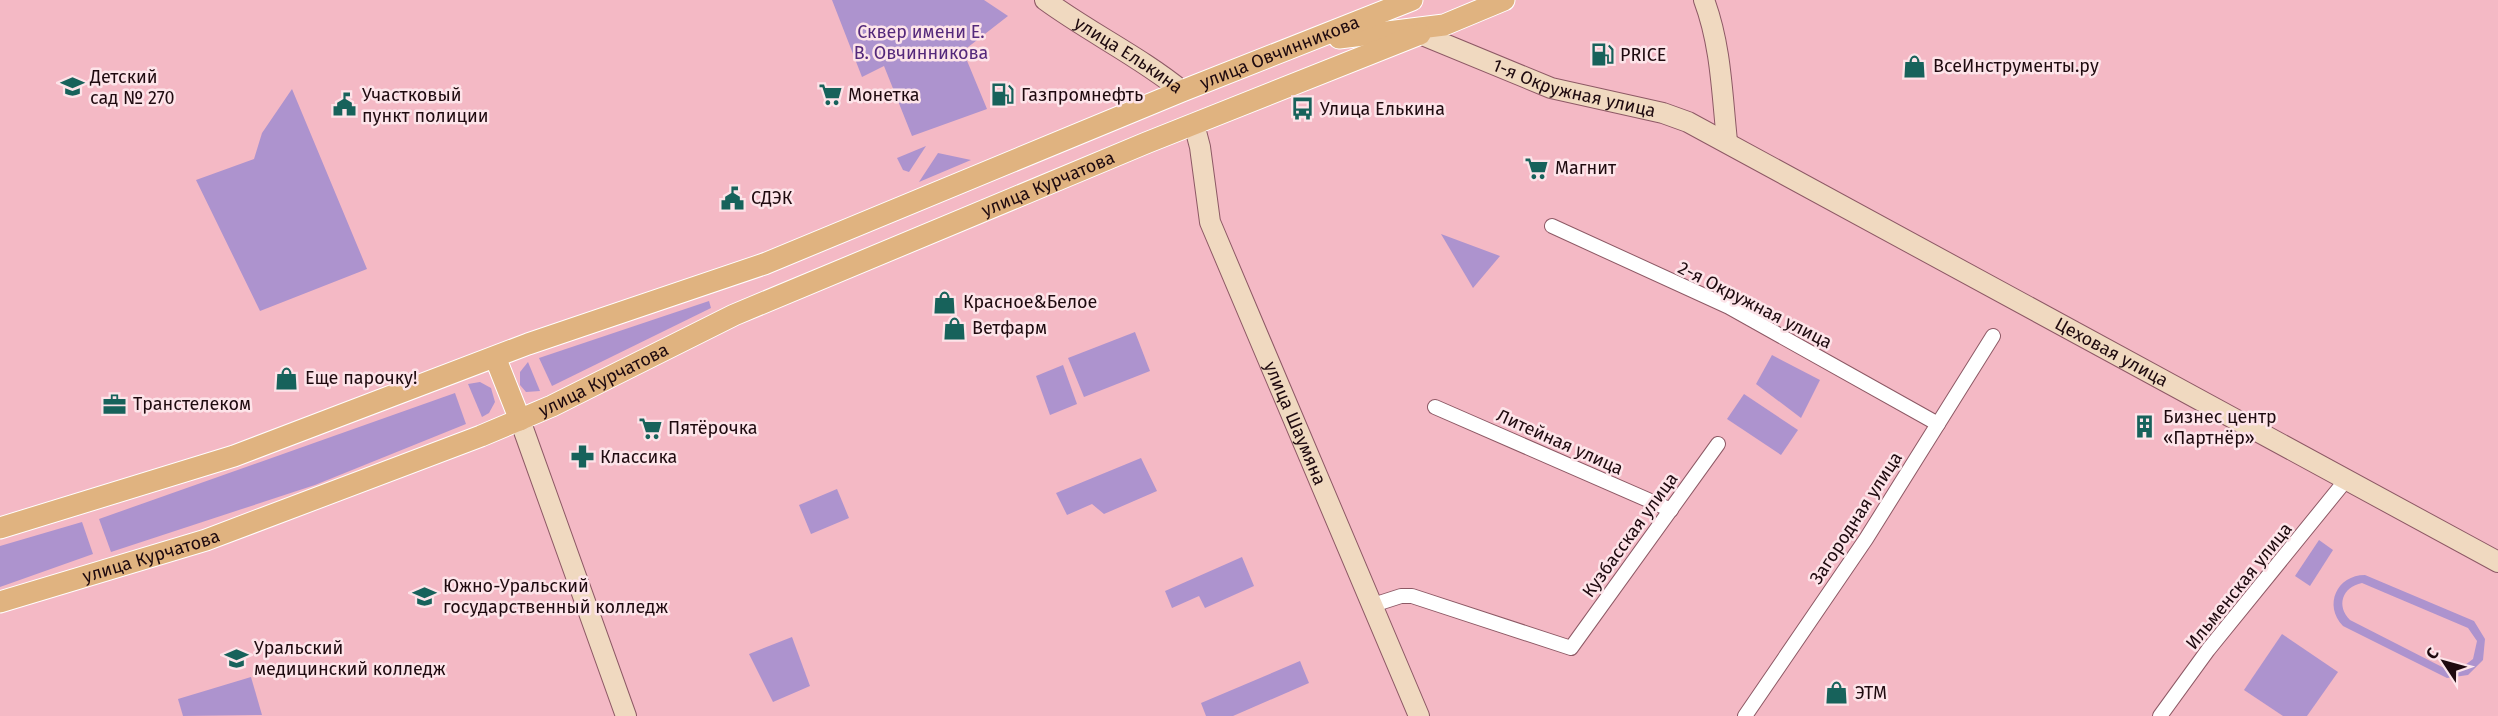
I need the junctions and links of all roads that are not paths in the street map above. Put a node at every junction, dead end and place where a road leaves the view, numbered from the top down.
1 (1045, 0) edge
2 (1412, 0) edge
3 (1504, 0) edge
4 (1704, 0) edge
5 (1420, 34) joint
6 (1309, 41) junction
7 (1182, 91) junction
8 (1194, 124) junction
9 (1727, 141) junction
10 (1552, 226) dead end
11 (1993, 336) dead end
12 (495, 357) junction
13 (1435, 407) dead end
14 (520, 420) junction
15 (1938, 424) junction
16 (1718, 444) dead end
17 (2346, 480) junction
18 (1671, 510) junction
19 (0, 528) edge
20 (2498, 562) edge
21 (0, 602) edge
22 (1370, 606) junction
23 (626, 716) edge
24 (1419, 716) edge
25 (1745, 716) edge
26 (2160, 716) edge

1 - 7 main road, улица Елькина
2 - 6 main road, улица Овчинникова
3 - 6 main road
4 - 9 main road
5 - 8 main road, улица Овчинникова
5 - 9 main road, 1-я Окружная улица
6 - 7 main road, улица Овчинникова
7 - 8 main road, улица Елькина
7 - 12 main road, улица Курчатова
8 - 14 main road, улица Курчатова
8 - 22 main road, улица Шаумяна
9 - 17 main road, Цеховая улица
10 - 15 street, 2-я Окружная улица
11 - 15 street, Загородная улица
12 - 14 main road
12 - 19 main road, улица Курчатова
13 - 18 street, Литейная улица
14 - 21 main road, улица Курчатова
14 - 23 main road
15 - 25 street, Загородная улица
16 - 18 street, Кузбасская улица
17 - 20 main road, Цеховая улица
17 - 26 street, Ильменская улица
18 - 22 street, Кузбасская улица
22 - 24 main road, улица Шаумяна

